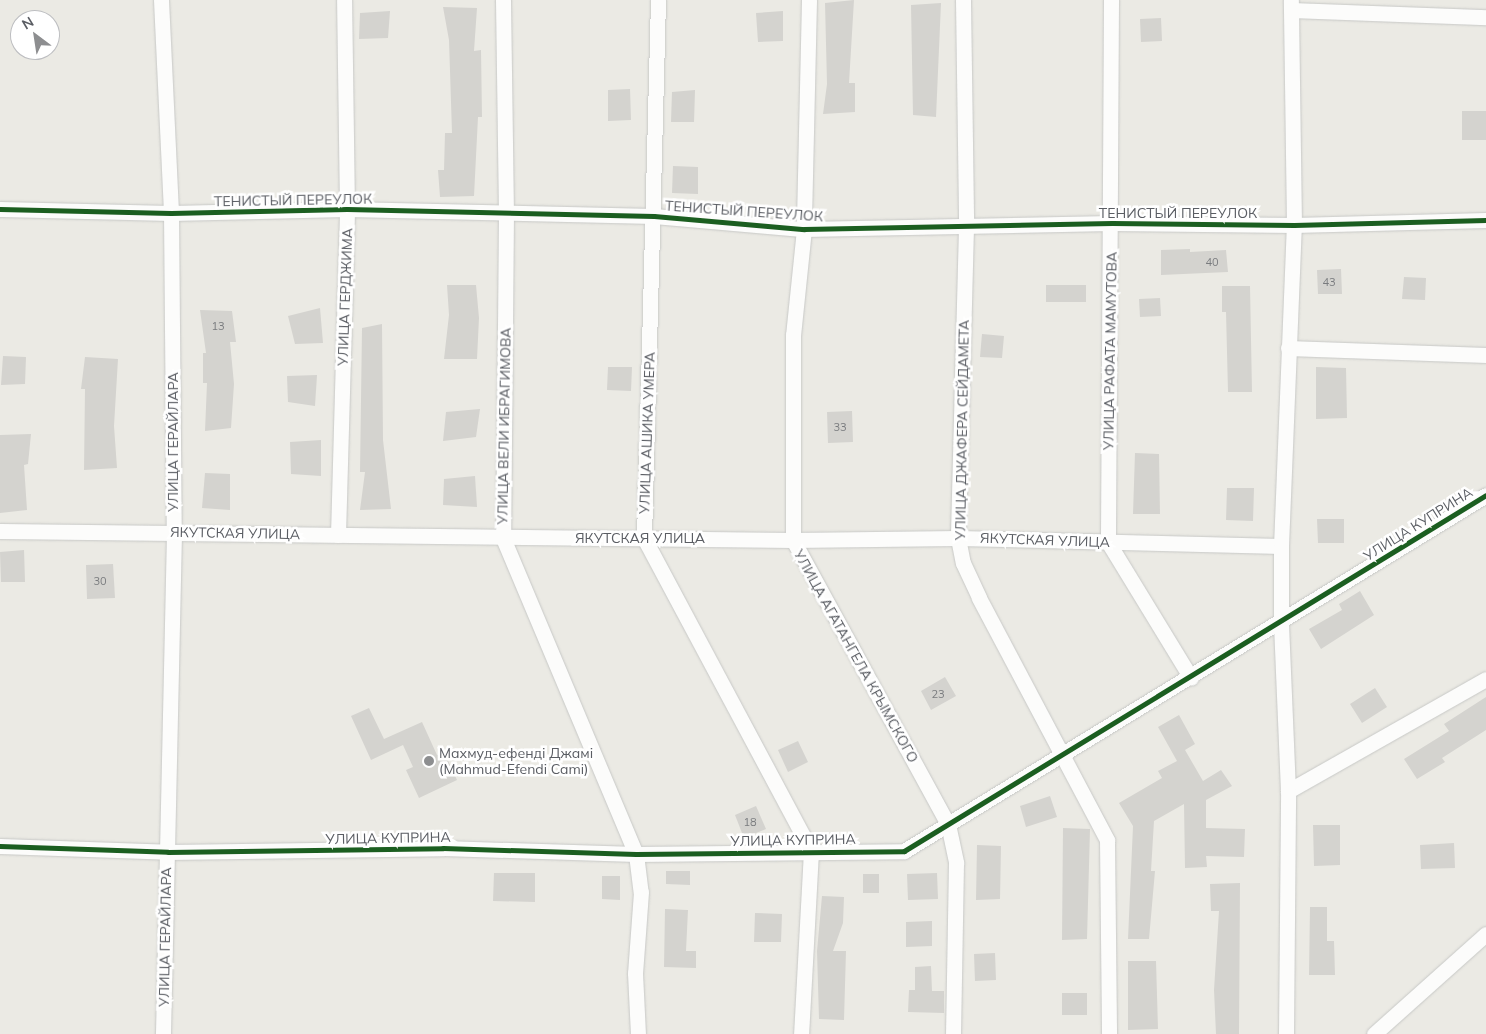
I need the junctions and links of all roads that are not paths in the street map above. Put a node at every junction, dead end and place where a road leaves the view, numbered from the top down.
1 (162, 0) edge
2 (344, 0) edge
3 (503, 0) edge
4 (658, 0) edge
5 (809, 0) edge
6 (964, 0) edge
7 (1111, 0) edge
8 (1292, 5) edge
9 (1486, 16) edge
10 (0, 209) edge
11 (347, 209) junction
12 (171, 213) junction
13 (506, 213) junction
14 (654, 216) junction
15 (1486, 220) edge
16 (1112, 224) junction
17 (1294, 225) junction
18 (966, 227) junction
19 (804, 229) junction
20 (1288, 348) junction
21 (1486, 355) edge
22 (1486, 495) edge
23 (0, 531) edge
24 (174, 533) junction
25 (338, 535) junction
26 (503, 538) junction
27 (644, 538) junction
28 (958, 538) junction
29 (793, 540) junction
30 (1108, 542) junction
31 (1281, 546) junction
32 (1280, 623) junction
33 (1191, 678) junction
34 (1486, 679) edge
35 (1064, 755) junction
36 (1288, 791) junction
37 (948, 824) junction
38 (0, 846) edge
39 (811, 851) junction
40 (168, 852) junction
41 (636, 854) junction
42 (1486, 934) edge
43 (163, 1034) edge
44 (638, 1034) edge
45 (801, 1034) edge
46 (953, 1034) edge
47 (1109, 1034) edge
48 (1286, 1034) edge
49 (1374, 1034) edge

1 - 12 street, УЛИЦА ГЕРАЙЛАРА
2 - 11 street, УЛИЦА ГЕРДЖИМА
3 - 13 street, УЛИЦА ВЕЛИ ИБРАГИМОВА
4 - 14 street, УЛИЦА АШИКА УМЕРА
5 - 19 street, УЛИЦА АГАТАНГЕЛА КРЫМСКОГО
6 - 18 street, УЛИЦА ДЖАФЕРА СЕЙДАМЕТА
7 - 16 street, УЛИЦА РАФАТА МАМУТОВА
8 - 9 street
8 - 17 street
10 - 12 street, ТЕНИСТЫЙ ПЕРЕУЛОК
11 - 12 street, ТЕНИСТЫЙ ПЕРЕУЛОК
11 - 13 street, ТЕНИСТЫЙ ПЕРЕУЛОК
11 - 25 street, УЛИЦА ГЕРДЖИМА
12 - 24 street, УЛИЦА ГЕРАЙЛАРА
13 - 14 street, ТЕНИСТЫЙ ПЕРЕУЛОК
13 - 26 street, УЛИЦА ВЕЛИ ИБРАГИМОВА
14 - 19 street, ТЕНИСТЫЙ ПЕРЕУЛОК
14 - 27 street, УЛИЦА АШИКА УМЕРА
15 - 17 street, ТЕНИСТЫЙ ПЕРЕУЛОК
16 - 17 street, ТЕНИСТЫЙ ПЕРЕУЛОК
16 - 18 street, ТЕНИСТЫЙ ПЕРЕУЛОК
16 - 30 street, УЛИЦА РАФАТА МАМУТОВА
17 - 20 street
18 - 19 street, ТЕНИСТЫЙ ПЕРЕУЛОК
18 - 28 street, УЛИЦА ДЖАФЕРА СЕЙДАМЕТА
19 - 29 street, УЛИЦА АГАТАНГЕЛА КРЫМСКОГО
20 - 21 street
20 - 31 street
22 - 32 street, УЛИЦА КУПРИНА
23 - 24 street, ЯКУТСКАЯ УЛИЦА
24 - 25 street, ЯКУТСКАЯ УЛИЦА
24 - 40 street, УЛИЦА ГЕРАЙЛАРА
25 - 26 street, ЯКУТСКАЯ УЛИЦА
26 - 27 street, ЯКУТСКАЯ УЛИЦА
26 - 41 street, УЛИЦА ВЕЛИ ИБРАГИМОВА
27 - 29 street, ЯКУТСКАЯ УЛИЦА
27 - 39 street, УЛИЦА АШИКА УМЕРА
28 - 29 street, ЯКУТСКАЯ УЛИЦА
28 - 30 street, ЯКУТСКАЯ УЛИЦА
28 - 35 street, УЛИЦА ДЖАФЕРА СЕЙДАМЕТА
29 - 37 street, УЛИЦА АГАТАНГЕЛА КРЫМСКОГО
30 - 31 street, ЯКУТСКАЯ УЛИЦА
30 - 33 street
31 - 32 street
32 - 33 street, УЛИЦА КУПРИНА
32 - 36 street
33 - 35 street, УЛИЦА КУПРИНА
34 - 36 street
35 - 37 street, УЛИЦА КУПРИНА
35 - 47 street, УЛИЦА ДЖАФЕРА СЕЙДАМЕТА
36 - 48 street
37 - 39 street, УЛИЦА КУПРИНА
37 - 46 street, УЛИЦА АГАТАНГЕЛА КРЫМСКОГО
38 - 40 street, УЛИЦА КУПРИНА
39 - 41 street, УЛИЦА КУПРИНА
39 - 45 street
40 - 41 street, УЛИЦА КУПРИНА
40 - 43 street, УЛИЦА ГЕРАЙЛАРА
41 - 44 street, УЛИЦА ВЕЛИ ИБРАГИМОВА
42 - 49 street

